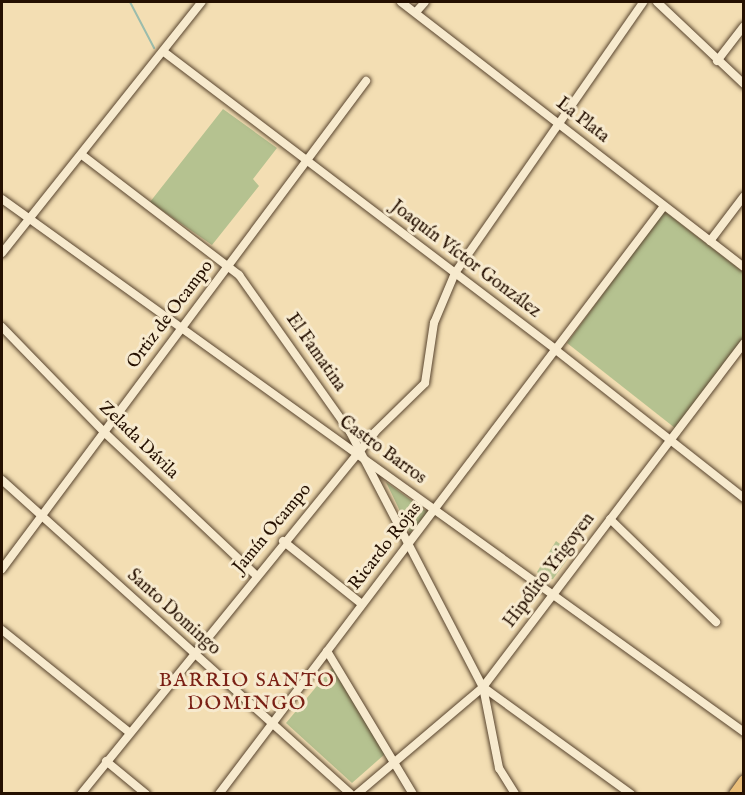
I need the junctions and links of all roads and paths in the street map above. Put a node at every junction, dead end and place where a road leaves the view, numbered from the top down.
1 (202, 2) edge
2 (401, 2) edge
3 (425, 2) edge
4 (643, 2) edge
5 (657, 2) edge
6 (416, 12) junction
7 (744, 26) edge
8 (164, 52) junction
9 (717, 61) junction
10 (366, 81) dead end
11 (744, 84) edge
12 (557, 122) junction
13 (82, 155) junction
14 (306, 160) junction
15 (744, 196) edge
16 (2, 199) edge
17 (664, 206) junction
18 (30, 219) junction
19 (710, 241) junction
20 (2, 253) edge
21 (229, 265) junction
22 (744, 267) edge
23 (455, 273) junction
24 (2, 327) edge
25 (180, 329) junction
26 (744, 343) edge
27 (556, 350) junction
28 (104, 432) junction
29 (670, 438) junction
30 (358, 453) junction
31 (2, 480) edge
32 (744, 498) edge
33 (436, 510) junction
34 (41, 515) junction
35 (610, 519) junction
36 (283, 541) junction
37 (410, 546) junction
38 (2, 569) edge
39 (256, 575) junction
40 (551, 594) junction
41 (362, 604) junction
42 (716, 622) dead end
43 (2, 630) edge
44 (327, 651) junction
45 (194, 654) junction
46 (483, 687) junction
47 (273, 723) junction
48 (129, 732) junction
49 (744, 732) edge
50 (106, 761) junction
51 (395, 761) junction
52 (744, 780) edge
53 (81, 794) edge
54 (146, 794) edge
55 (219, 794) edge
56 (351, 794) edge
57 (357, 794) edge
58 (413, 794) edge
59 (515, 794) edge
60 (631, 794) edge
61 (734, 794) edge

1 - 8 street
2 - 6 street, La Plata
3 - 6 street
4 - 12 street, Jamín Ocampo
5 - 9 street
6 - 12 street, La Plata
7 - 9 street
8 - 13 street
8 - 14 street, Joaquín Víctor González
9 - 11 street
10 - 14 street, Ortiz de Ocampo
12 - 17 street, La Plata
12 - 23 street, Jamín Ocampo
13 - 18 street
13 - 21 street, El Famatina
14 - 21 street, Ortiz de Ocampo
14 - 23 street, Joaquín Víctor González
15 - 19 street
16 - 18 street, Castro Barros
17 - 19 street, La Plata
17 - 27 street, Ricardo Rojas
18 - 20 street
18 - 25 street, Castro Barros
19 - 22 street, La Plata
21 - 25 street, Ortiz de Ocampo
21 - 30 street, El Famatina
23 - 27 street, Joaquín Víctor González
23 - 30 street, Jamín Ocampo
24 - 28 street, Zelada Dávila
25 - 28 street, Ortiz de Ocampo
25 - 30 street, Castro Barros
26 - 29 street, Hipólito Yrigoyen
27 - 29 street, Joaquín Víctor González
27 - 33 street, Ricardo Rojas
28 - 34 street, Ortiz de Ocampo
28 - 39 street, Zelada Dávila
29 - 32 street, Joaquín Víctor González
29 - 35 street, Hipólito Yrigoyen
30 - 33 street, Castro Barros
30 - 36 street, Jamín Ocampo
30 - 37 street, El Famatina
31 - 34 street, Santo Domingo
33 - 37 street, Ricardo Rojas
33 - 40 street, Castro Barros
34 - 38 street, Ortiz de Ocampo
34 - 45 street, Santo Domingo
35 - 40 street, Hipólito Yrigoyen
35 - 42 street
36 - 39 street, Jamín Ocampo
36 - 41 street
37 - 41 street, Ricardo Rojas
37 - 46 street, El Famatina
39 - 45 street, Jamín Ocampo
40 - 46 street, Hipólito Yrigoyen
40 - 49 street, Castro Barros
41 - 44 street, Ricardo Rojas
43 - 48 street
44 - 47 street, Ricardo Rojas
44 - 51 street
45 - 47 street, Santo Domingo
45 - 48 street, Jamín Ocampo
46 - 51 street, Hipólito Yrigoyen
46 - 59 street, El Famatina
46 - 60 street
47 - 55 street, Ricardo Rojas
47 - 56 street, Santo Domingo
48 - 50 street, Jamín Ocampo
50 - 53 street, Jamín Ocampo
50 - 54 street
51 - 57 street, Hipólito Yrigoyen
51 - 58 street
52 - 61 main road

